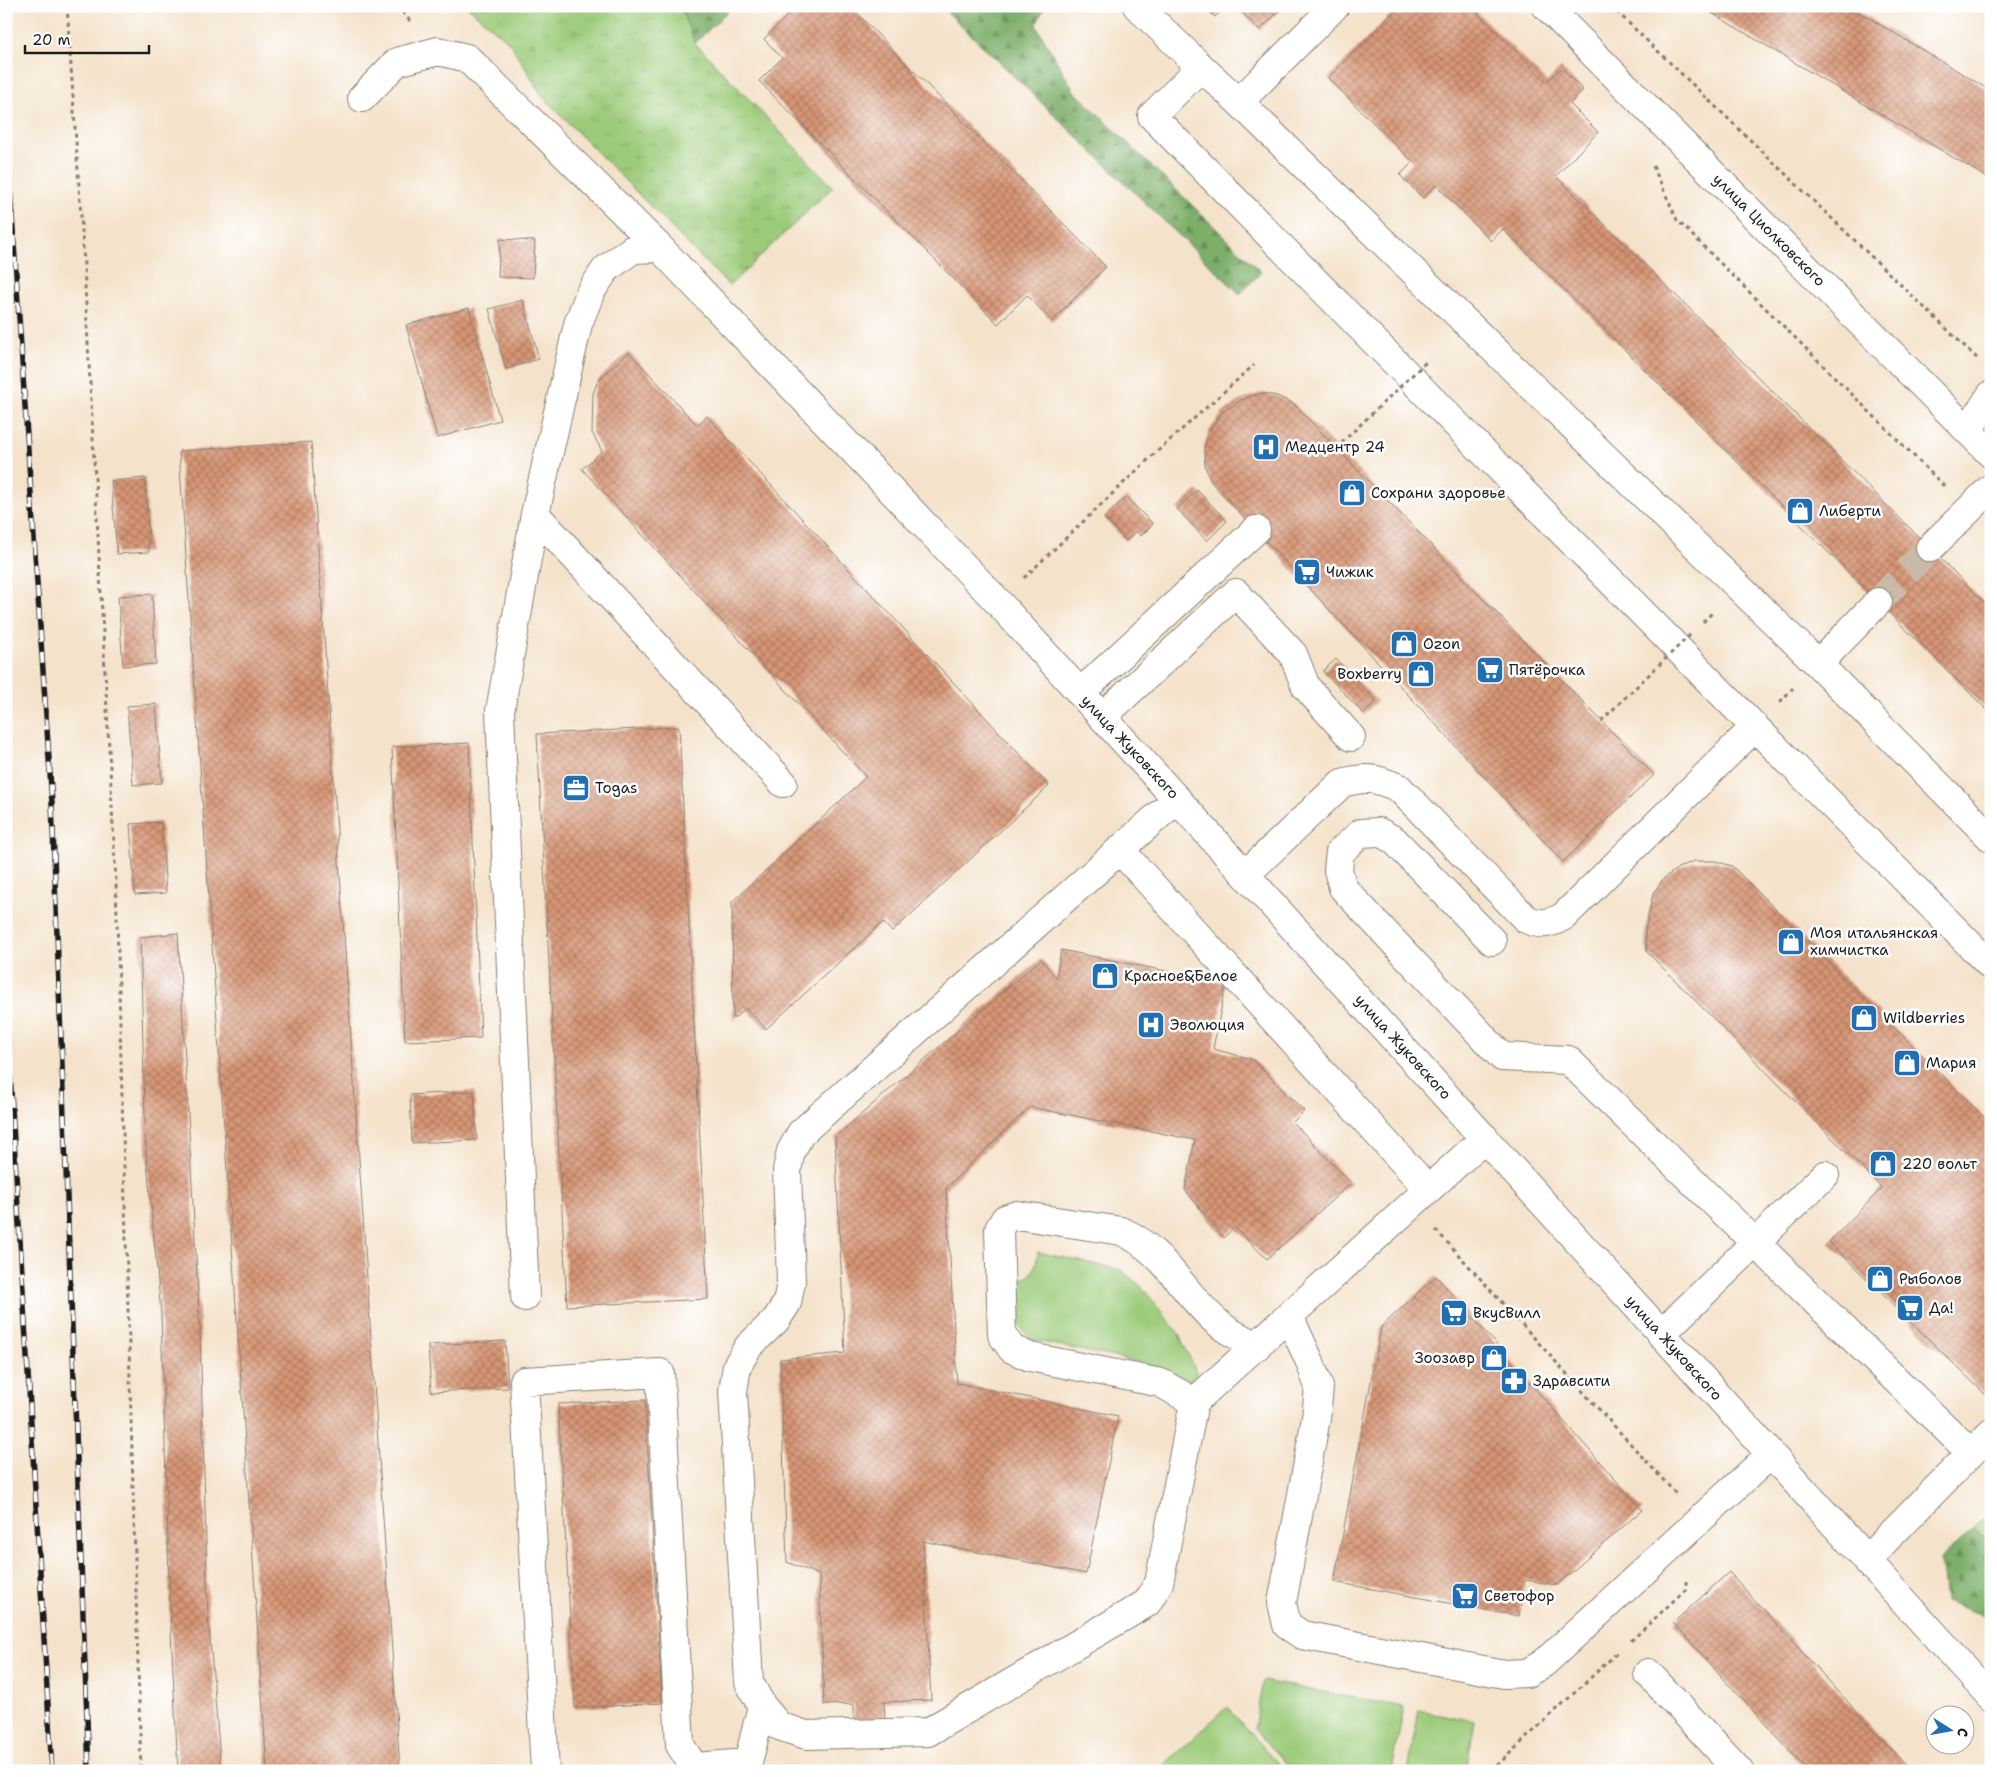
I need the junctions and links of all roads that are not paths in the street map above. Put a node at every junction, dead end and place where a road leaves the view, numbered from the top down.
1 (1137, 6) edge
2 (1335, 6) edge
3 (1546, 6) edge
4 (1201, 67) junction
5 (362, 98) dead end
6 (1239, 102) junction
7 (660, 248) junction
8 (1991, 395) edge
9 (1968, 430) junction
10 (1991, 454) edge
11 (1991, 488) edge
12 (535, 514) junction
13 (1256, 530) dead end
14 (1930, 548) tunnel mouth
15 (1878, 602) tunnel mouth
16 (1818, 664) junction
17 (1080, 693) junction
18 (1102, 717) junction
19 (1755, 727) junction
20 (1351, 737) dead end
21 (783, 783) dead end
22 (1178, 799) junction
23 (1991, 838) edge
24 (1121, 851) junction
25 (1246, 874) junction
26 (1492, 941) dead end
27 (1991, 966) edge
28 (1485, 1138) junction
29 (1825, 1175) dead end
30 (1420, 1196) junction
31 (1754, 1244) junction
32 (525, 1297) dead end
33 (1288, 1316) junction
34 (1661, 1334) junction
35 (1257, 1346) junction
36 (1194, 1402) junction
37 (1991, 1433) edge
38 (1971, 1453) junction
39 (1770, 1454) junction
40 (1866, 1560) junction
41 (1648, 1673) dead end
42 (1991, 1697) edge
43 (762, 1706) junction
44 (747, 1767) edge
45 (545, 1771) edge
46 (1739, 1771) edge

1 - 4 street
2 - 6 street
3 - 9 street, улица Циолковского
4 - 6 street
4 - 19 street
5 - 7 street, улица Жуковского
6 - 16 street
7 - 12 street
7 - 17 street, улица Жуковского
8 - 9 street
9 - 10 street, улица Циолковского
11 - 14 street
12 - 21 street
12 - 32 street
13 - 17 street
15 - 16 street
16 - 23 street
17 - 18 street, улица Жуковского
18 - 20 street
18 - 22 street, улица Жуковского
19 - 25 street
19 - 27 street
22 - 24 street
22 - 25 street, улица Жуковского
24 - 30 street
24 - 43 street
25 - 28 street, улица Жуковского
26 - 31 street
28 - 30 street
28 - 34 street, улица Жуковского
29 - 31 street
30 - 33 street
31 - 34 street
31 - 38 street
33 - 35 street
33 - 39 street
34 - 39 street, улица Жуковского
35 - 36 street
35 - 36 street
36 - 43 street
37 - 38 street
38 - 40 street
39 - 40 street, улица Жуковского
40 - 42 street, улица Жуковского
41 - 46 street
43 - 44 street
44 - 45 street

